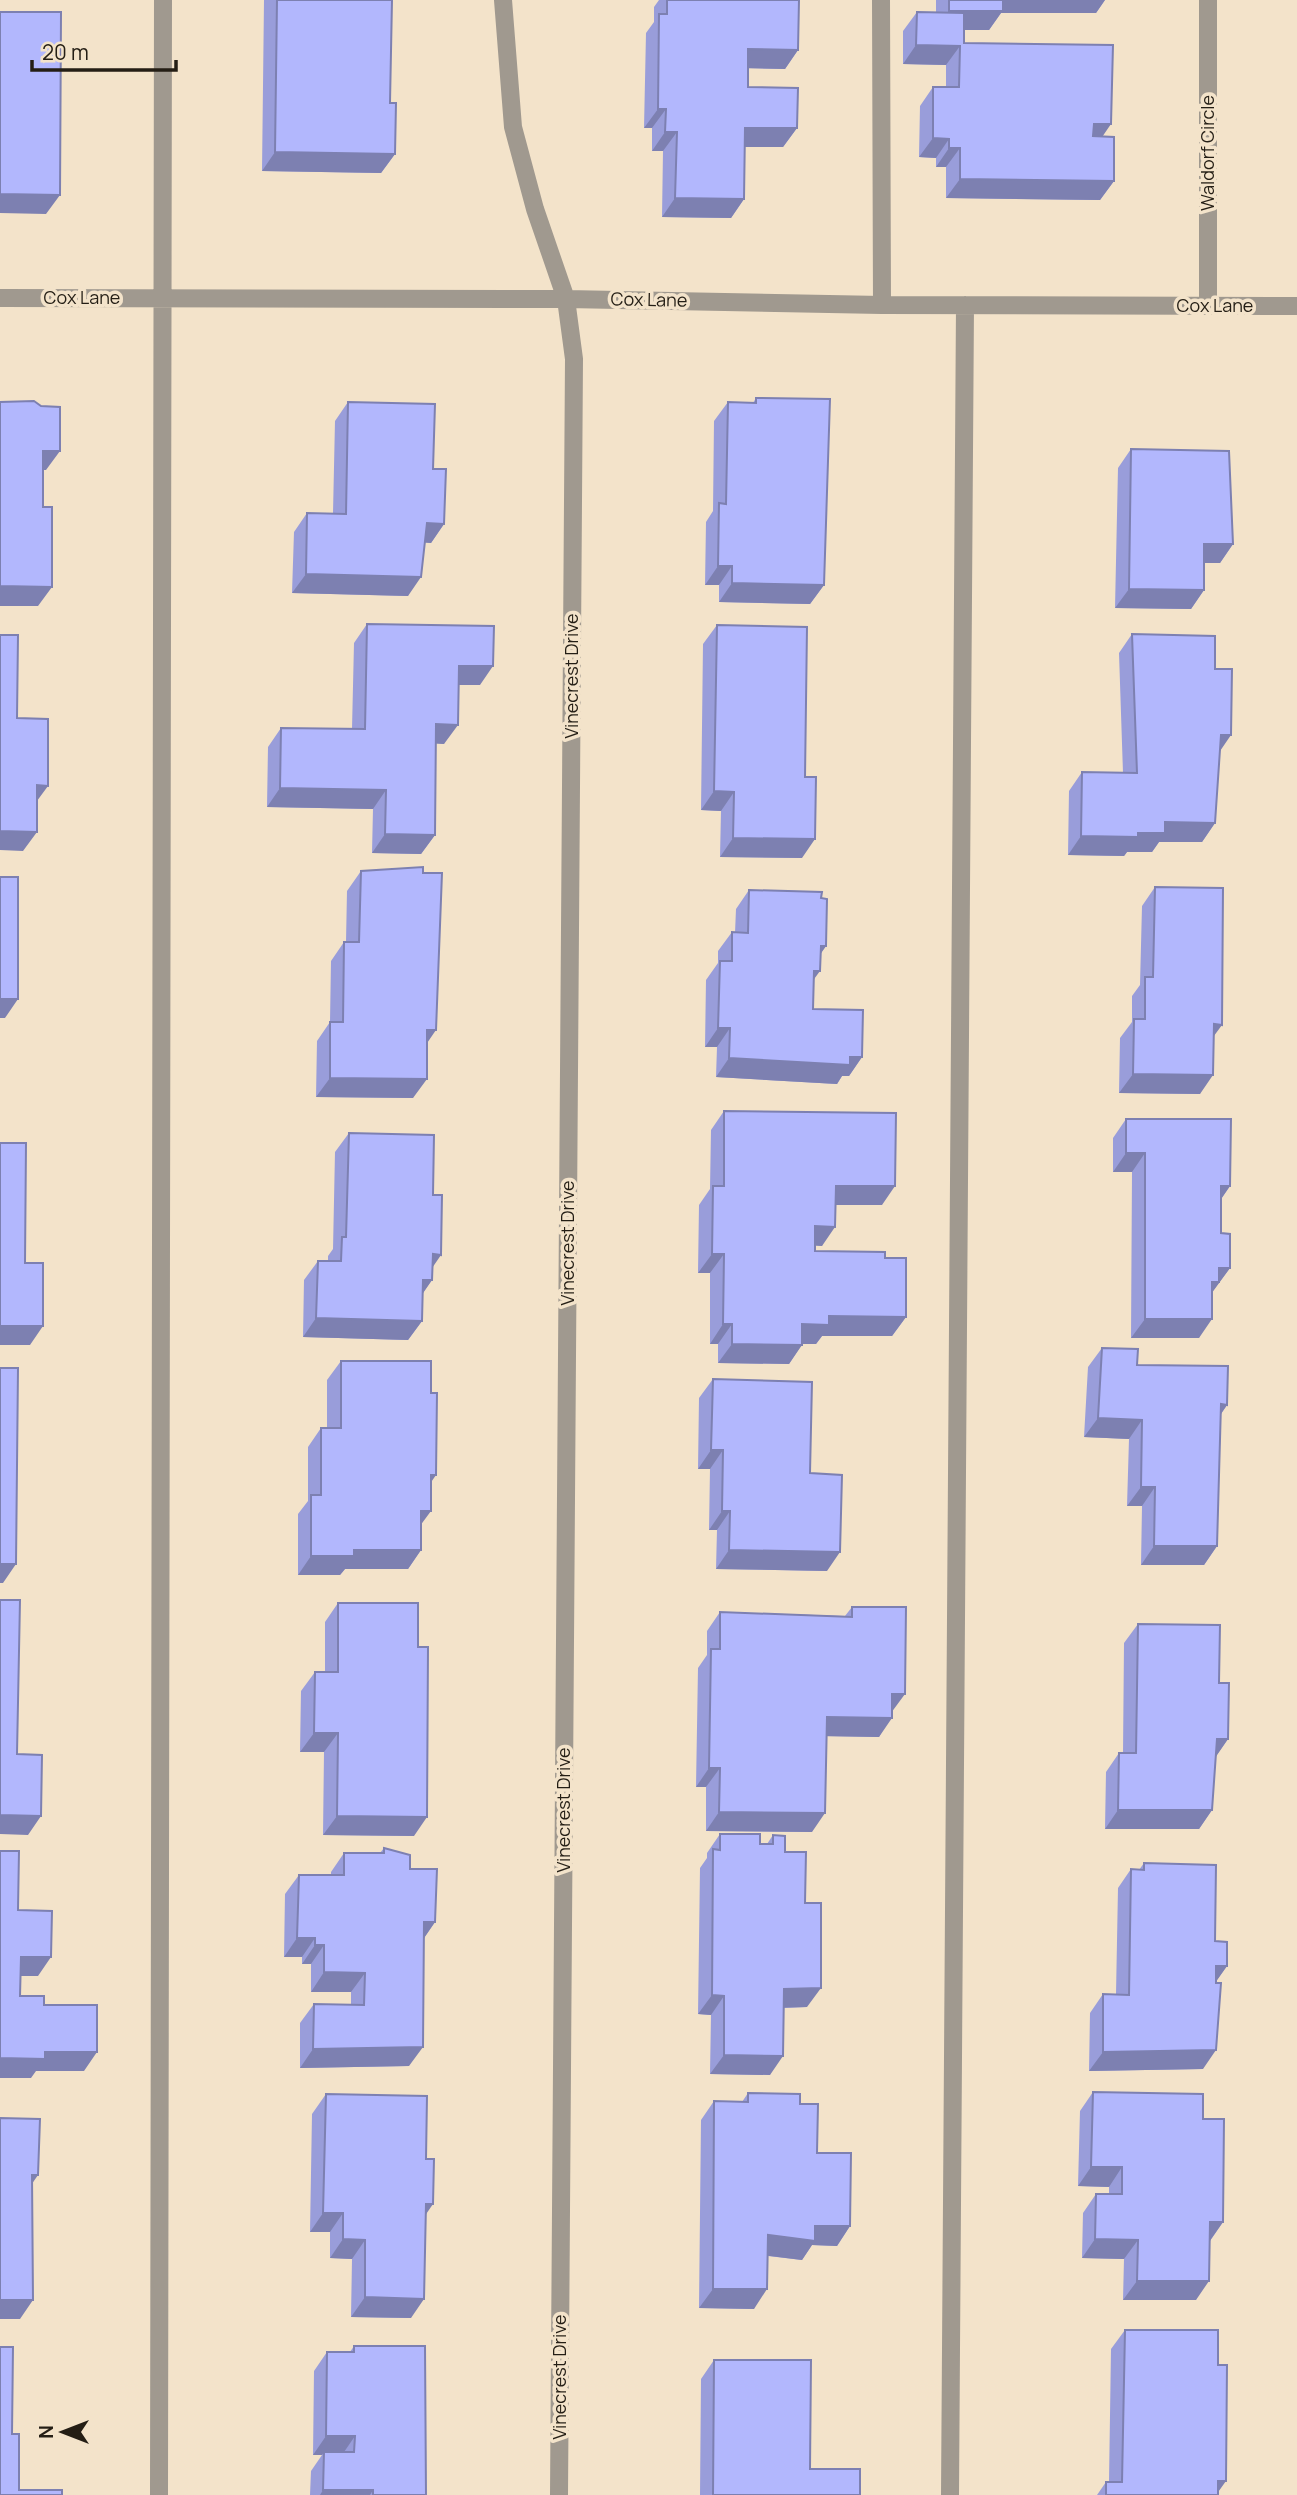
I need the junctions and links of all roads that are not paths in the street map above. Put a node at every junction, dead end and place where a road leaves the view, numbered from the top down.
1 (163, 0) edge
2 (503, 0) edge
3 (881, 0) edge
4 (1208, 0) edge
5 (0, 298) edge
6 (164, 298) junction
7 (566, 299) junction
8 (882, 305) junction
9 (965, 306) junction
10 (1208, 306) junction
11 (1297, 306) edge
12 (159, 2495) edge
13 (559, 2495) edge
14 (950, 2495) edge

1 - 6 street
2 - 7 street, Vinecrest Drive
3 - 8 street
4 - 10 street, Waldorf Circle
5 - 6 street, Cox Lane
6 - 7 street, Cox Lane
6 - 12 street
7 - 8 street, Cox Lane
7 - 13 street, Vinecrest Drive
8 - 9 street, Cox Lane
9 - 10 street, Cox Lane
9 - 14 street
10 - 11 street, Cox Lane

